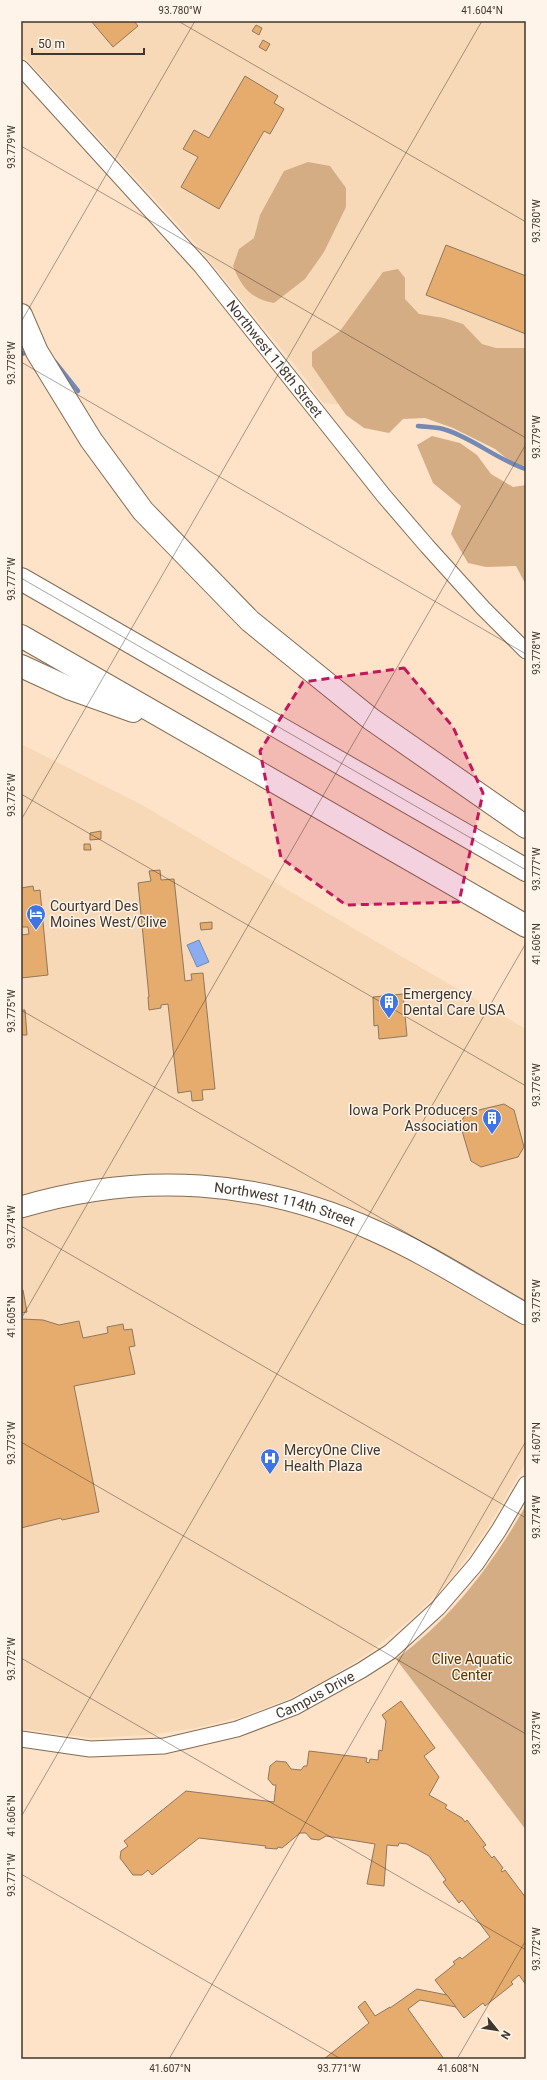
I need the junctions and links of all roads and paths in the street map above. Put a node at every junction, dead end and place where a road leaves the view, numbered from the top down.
1 (21, 68) edge
2 (21, 315) edge
3 (21, 580) edge
4 (24, 637) edge
5 (526, 651) edge
6 (21, 666) edge
7 (187, 730) junction
8 (526, 827) edge
9 (526, 870) edge
10 (526, 926) edge
11 (21, 1207) edge
12 (526, 1314) edge
13 (526, 1484) edge
14 (21, 1739) edge

1 - 5 street, Northwest 118th Street
2 - 8 highway
3 - 9 highway
4 - 7 highway
6 - 7 highway
7 - 10 highway
11 - 12 street, Northwest 114th Street
13 - 14 street, Campus Drive

